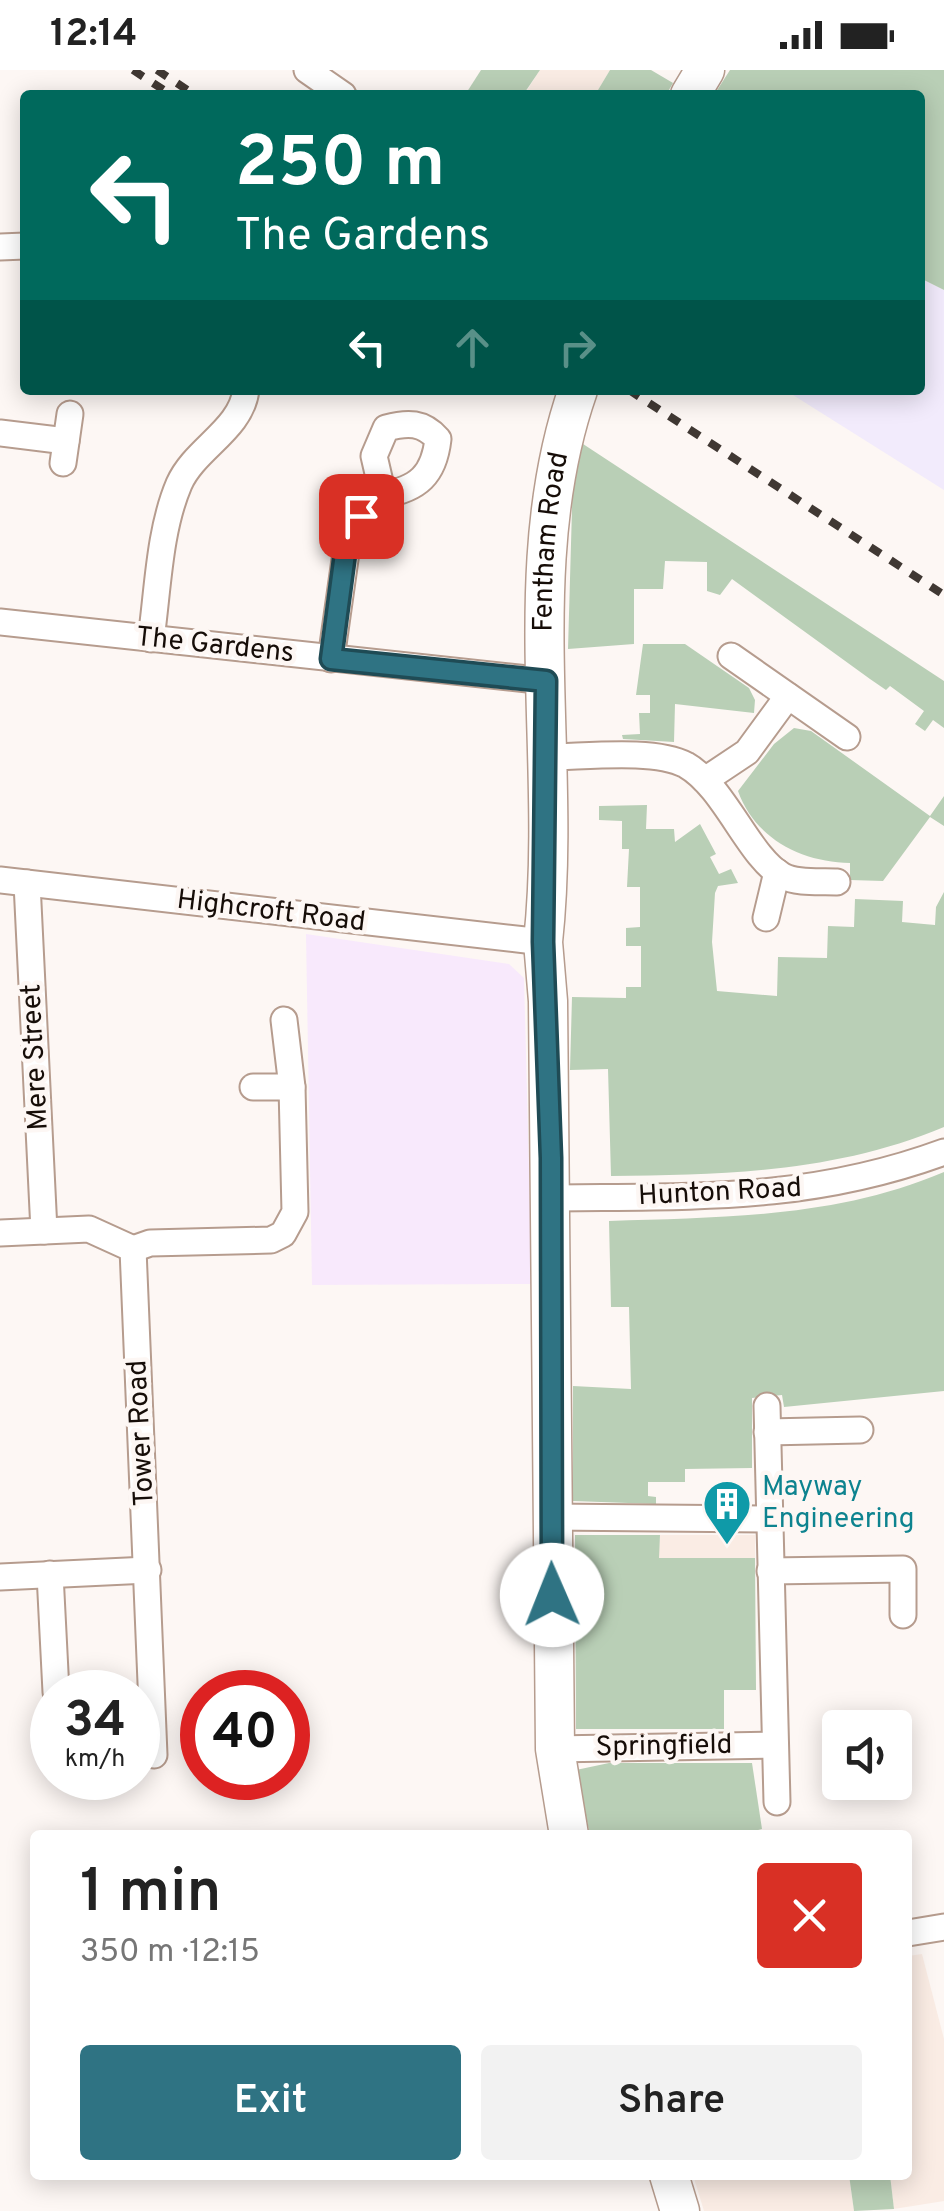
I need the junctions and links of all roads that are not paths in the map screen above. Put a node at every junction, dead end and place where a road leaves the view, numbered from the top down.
1 (307, 72) edge
2 (336, 90) edge
3 (245, 395) edge
4 (573, 405) edge
5 (70, 414) dead end
6 (0, 434) edge
7 (383, 495) dead end
8 (1, 619) edge
9 (151, 639) junction
10 (731, 656) dead end
11 (331, 659) junction
12 (546, 681) junction
13 (788, 696) junction
14 (846, 736) dead end
15 (546, 757) junction
16 (704, 780) junction
17 (777, 872) junction
18 (0, 880) edge
19 (27, 882) junction
20 (838, 882) dead end
21 (766, 918) dead end
22 (543, 942) junction
23 (284, 1020) dead end
24 (292, 1087) junction
25 (254, 1088) dead end
26 (944, 1152) edge
27 (551, 1198) junction
28 (44, 1231) junction
29 (0, 1233) edge
30 (133, 1249) junction
31 (860, 1430) dead end
32 (550, 1518) junction
33 (769, 1518) junction
34 (148, 1570) junction
35 (770, 1571) junction
36 (50, 1574) junction
37 (0, 1577) edge
38 (904, 1615) dead end
39 (55, 1670) edge
40 (151, 1670) edge
41 (774, 1745) junction
42 (555, 1749) junction
43 (777, 1802) dead end
44 (568, 1830) edge
45 (944, 1926) edge
46 (912, 1932) edge
47 (671, 2180) edge
48 (680, 2211) edge

1 - 2 street
3 - 9 street
4 - 12 street, Fentham Road
5 - 6 street
7 - 11 street
8 - 9 street, The Gardens
9 - 11 street, The Gardens
10 - 13 street
11 - 12 street, The Gardens
12 - 15 street, Fentham Road
13 - 14 street
13 - 16 street
15 - 16 street
15 - 22 street, Fentham Road
16 - 17 street
17 - 20 street
17 - 21 street
18 - 19 street, Highcroft Road
19 - 22 street, Highcroft Road
19 - 28 street, Mere Street
22 - 27 street, Fentham Road
23 - 24 street
24 - 25 street
24 - 30 street
26 - 27 street, Hunton Road
27 - 32 street, Fentham Road
28 - 29 street
28 - 30 street
30 - 34 street, Tower Road
31 - 33 street, Springfield
32 - 33 street
32 - 42 street, Fentham Road
33 - 35 street, Springfield
34 - 36 street
34 - 40 street, Tower Road
35 - 38 street
35 - 41 street, Springfield
36 - 37 street
36 - 39 street
41 - 42 street, Springfield
41 - 43 street, Springfield
42 - 44 street, Fentham Road
45 - 46 street
47 - 48 street

